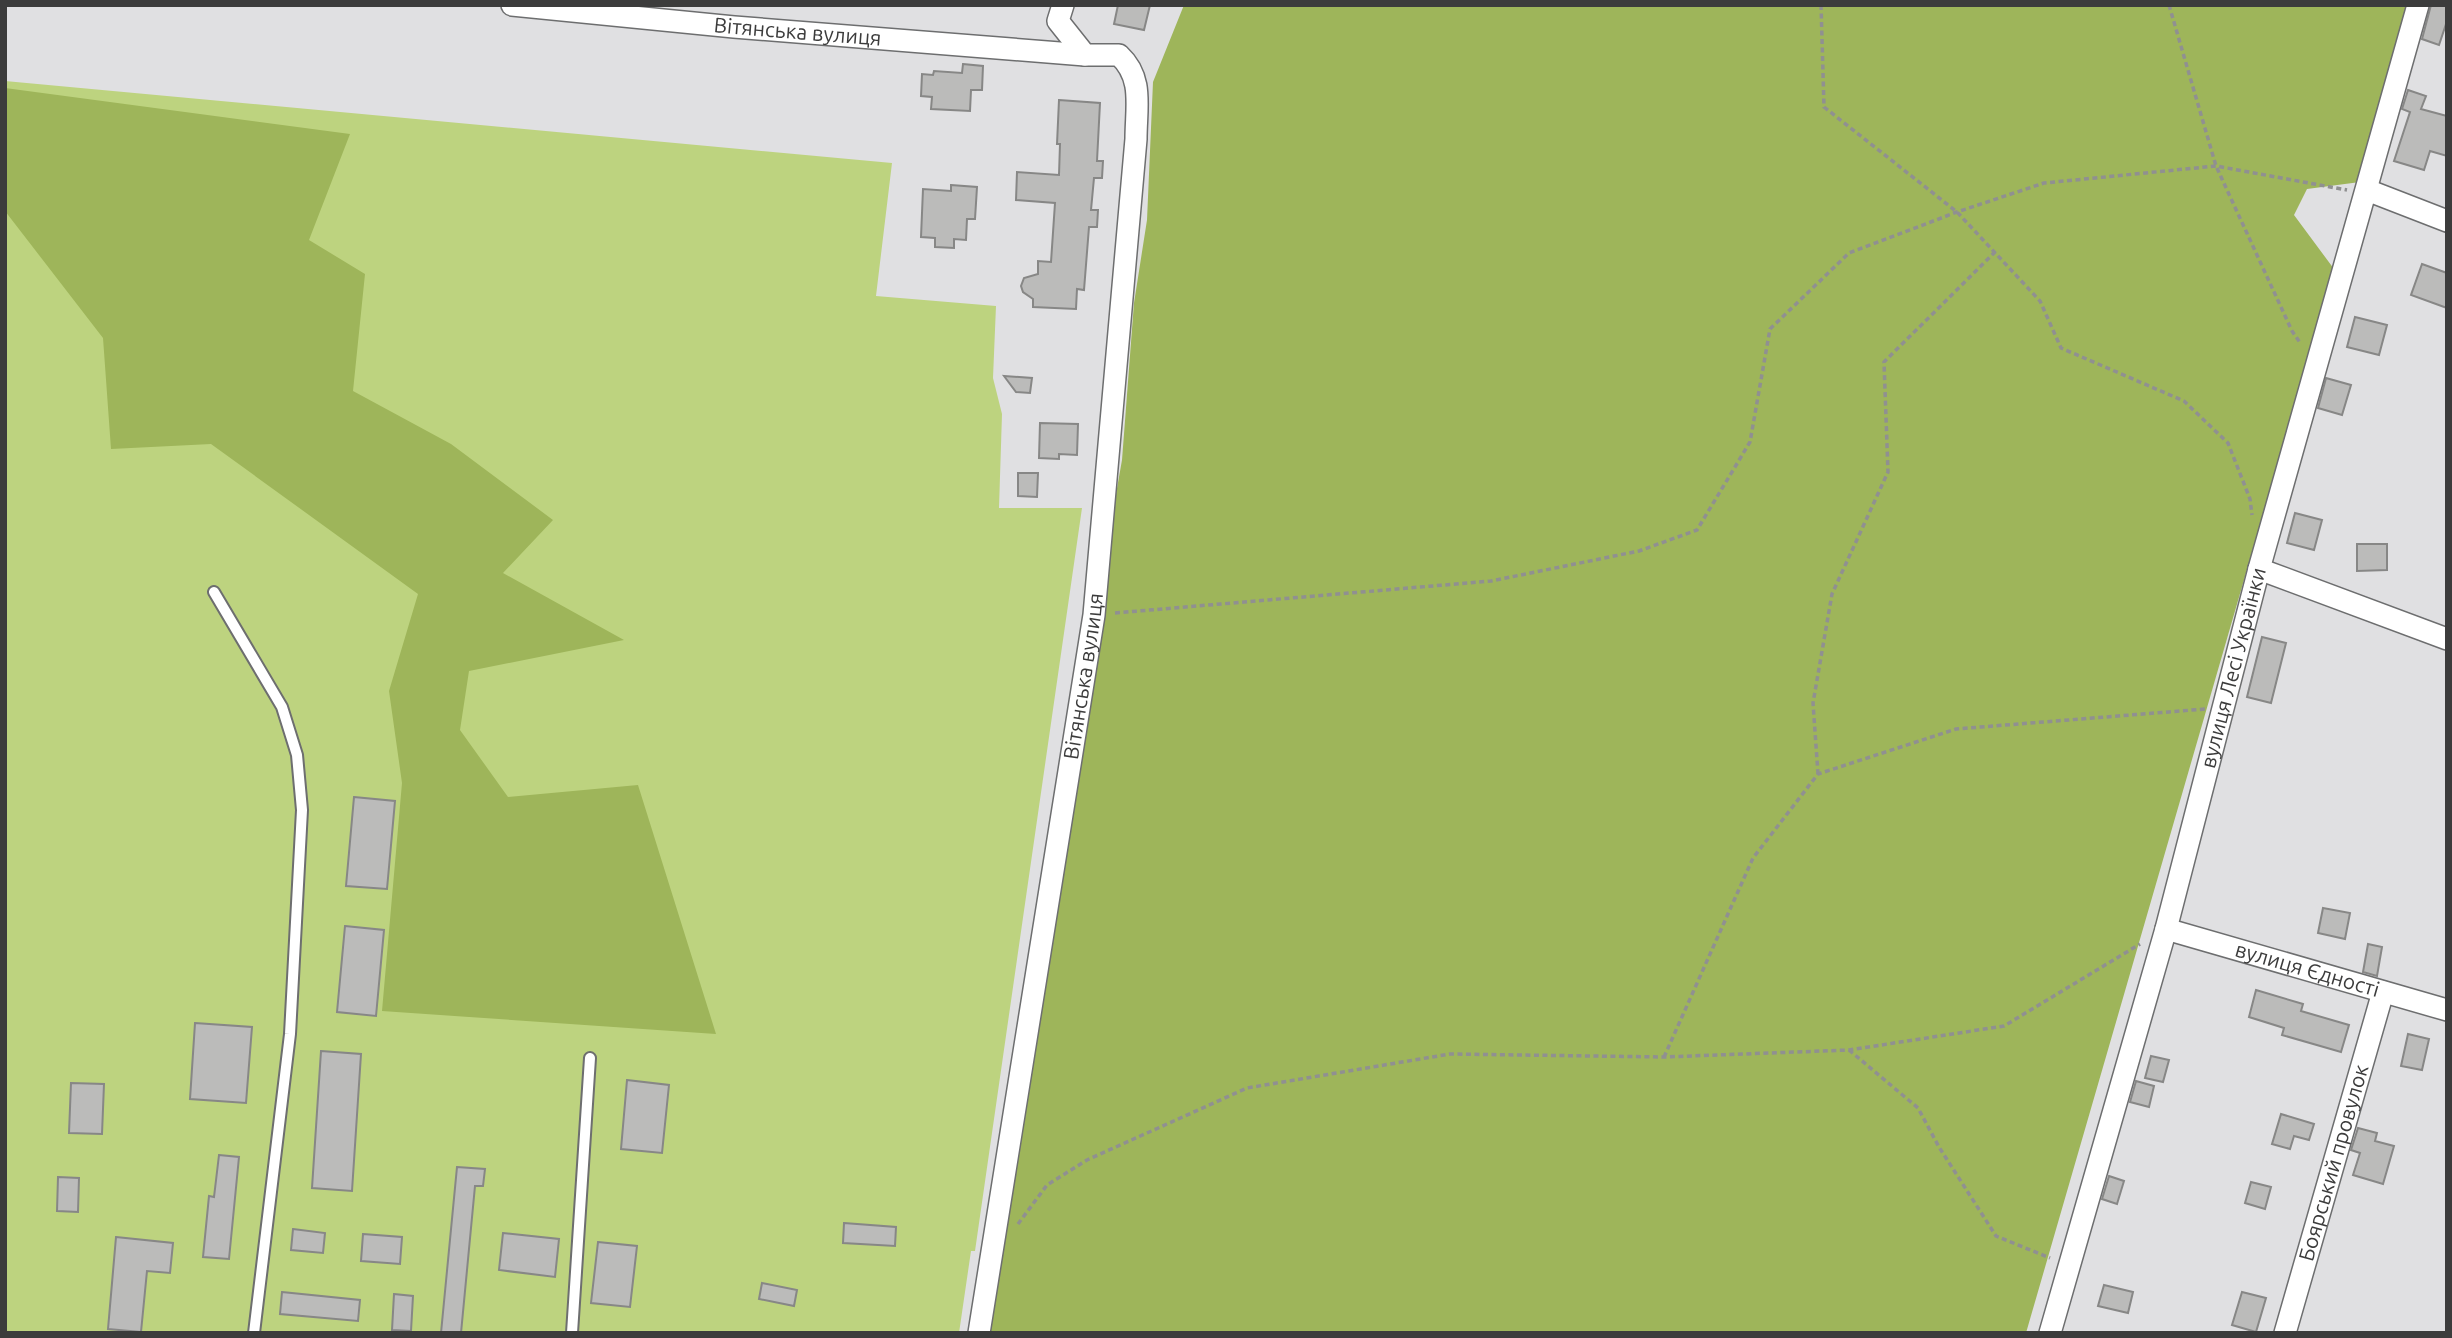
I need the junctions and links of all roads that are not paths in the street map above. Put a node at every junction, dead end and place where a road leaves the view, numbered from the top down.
1 (512, 5) edge
2 (1063, 5) edge
3 (2418, 5) edge
4 (1085, 55) junction
5 (2367, 190) junction
6 (2447, 220) edge
7 (2259, 569) junction
8 (214, 592) dead end
9 (2447, 639) edge
10 (2166, 929) junction
11 (2382, 992) junction
12 (2447, 1010) edge
13 (590, 1058) dead end
14 (254, 1333) edge
15 (572, 1333) edge
16 (979, 1333) edge
17 (2050, 1333) edge
18 (2285, 1333) edge

1 - 4 street, Вітянська вулиця
2 - 4 street
3 - 5 street, вулиця Лесі Українки
4 - 16 street, Вітянська вулиця
5 - 6 street
5 - 7 street, вулиця Лесі Українки
7 - 9 street
7 - 10 street, вулиця Лесі Українки
8 - 14 lane
10 - 11 street, вулиця Єдності
10 - 17 street, вулиця Лесі Українки
11 - 12 street, вулиця Єдності
11 - 18 street, Боярський провулок
13 - 15 lane

